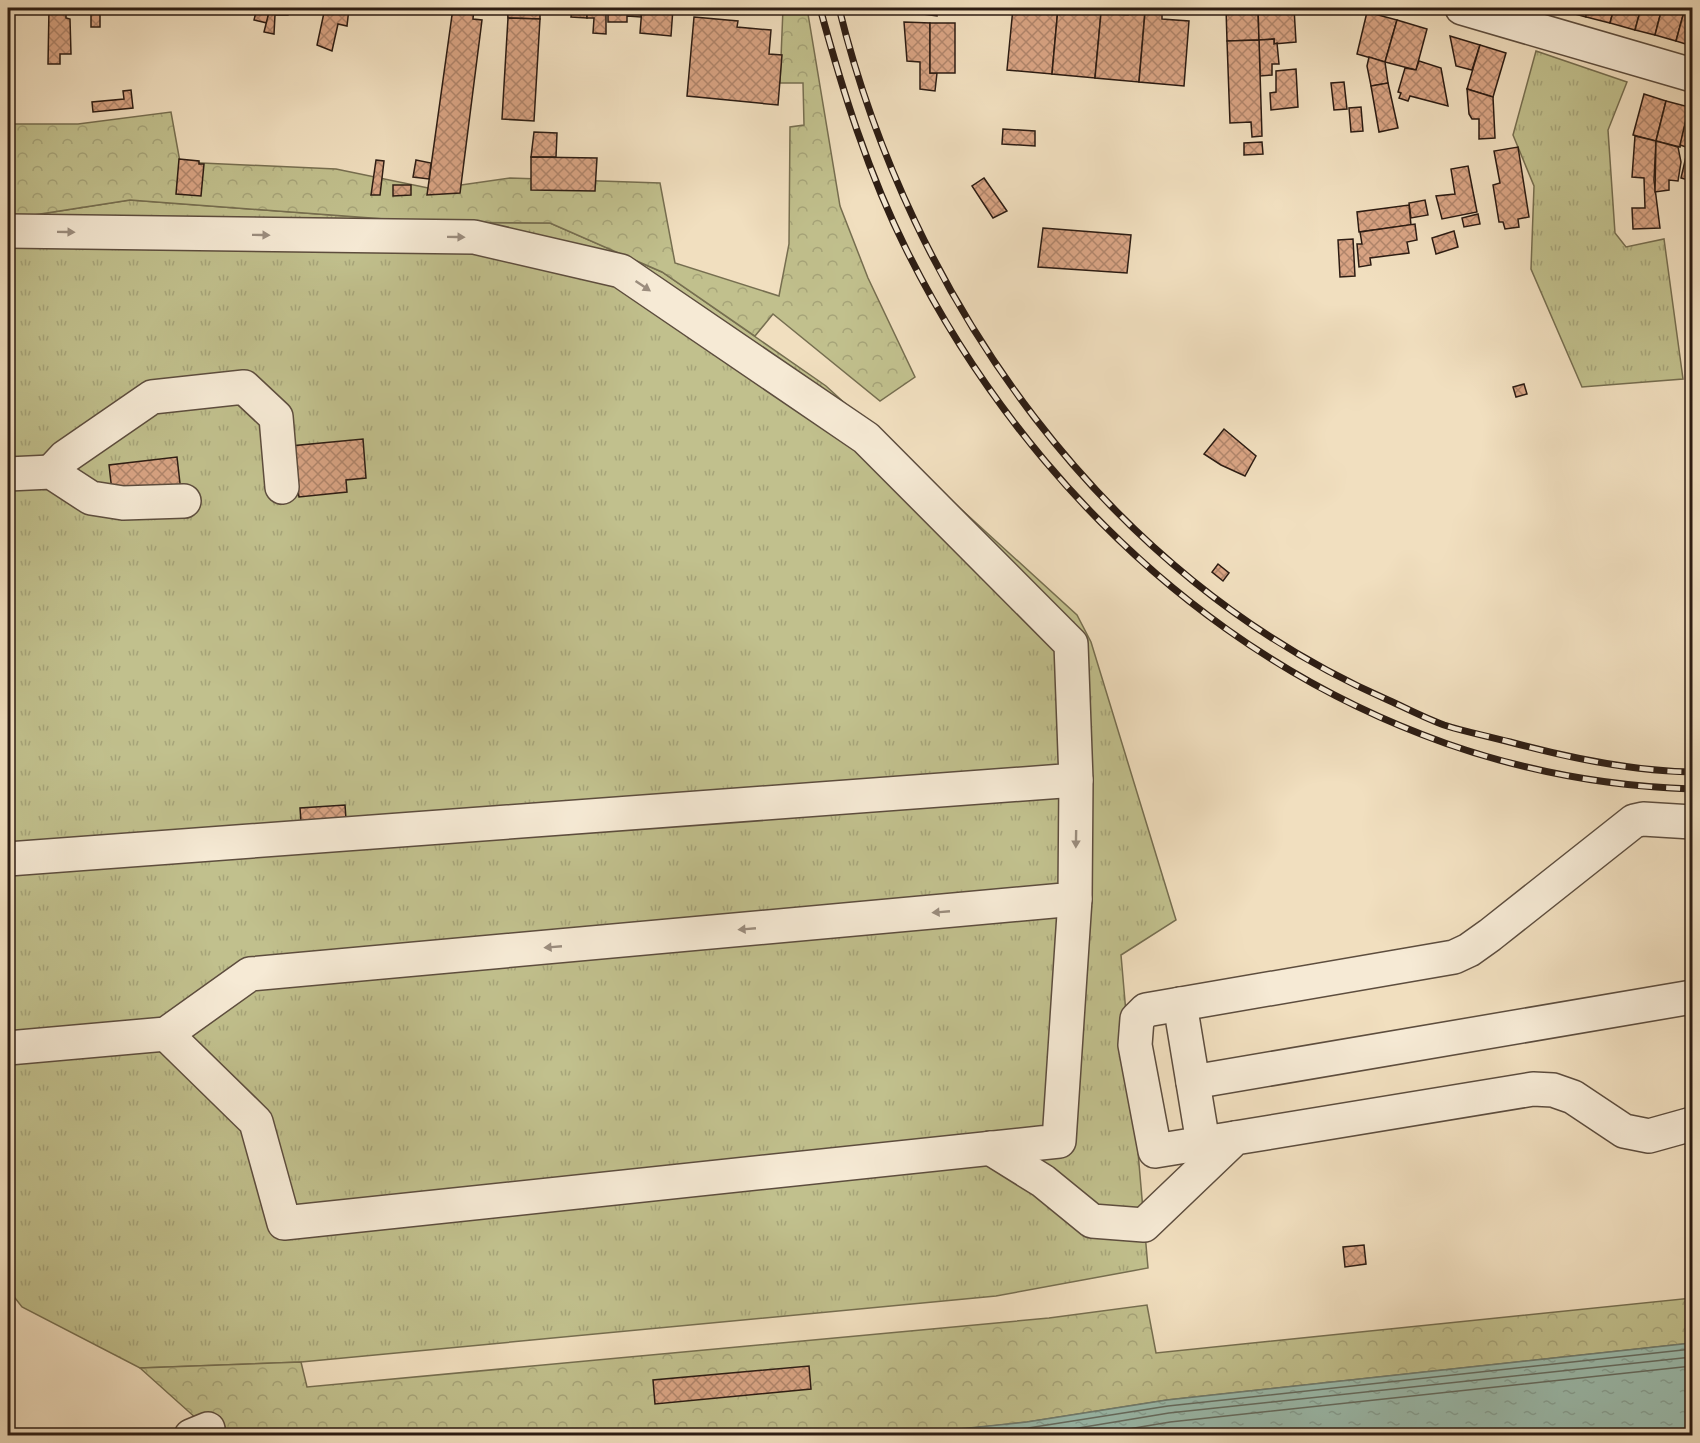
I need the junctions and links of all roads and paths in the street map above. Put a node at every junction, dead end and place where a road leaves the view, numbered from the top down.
1 (1462, 8) edge
2 (1692, 75) edge
3 (8, 231) edge
4 (51, 472) junction
5 (8, 474) edge
6 (282, 487) dead end
7 (184, 501) dead end
8 (1076, 780) junction
9 (1692, 822) edge
10 (8, 859) edge
11 (1075, 899) junction
12 (1692, 997) edge
13 (1180, 1004) junction
14 (166, 1034) junction
15 (8, 1048) edge
16 (1193, 1082) junction
17 (1692, 1124) edge
18 (1235, 1138) junction
19 (1203, 1143) junction
20 (990, 1148) junction

1 - 2 street
3 -> 8 street
4 - 5 street
4 - 6 street
4 - 7 street
8 - 10 street
8 -> 11 street
9 - 13 street
11 -> 14 street
11 - 20 street
12 - 16 street
13 - 16 street
13 - 19 street
14 - 15 street
14 - 20 street
16 - 19 street
17 - 18 street
18 - 19 street
18 - 20 street

